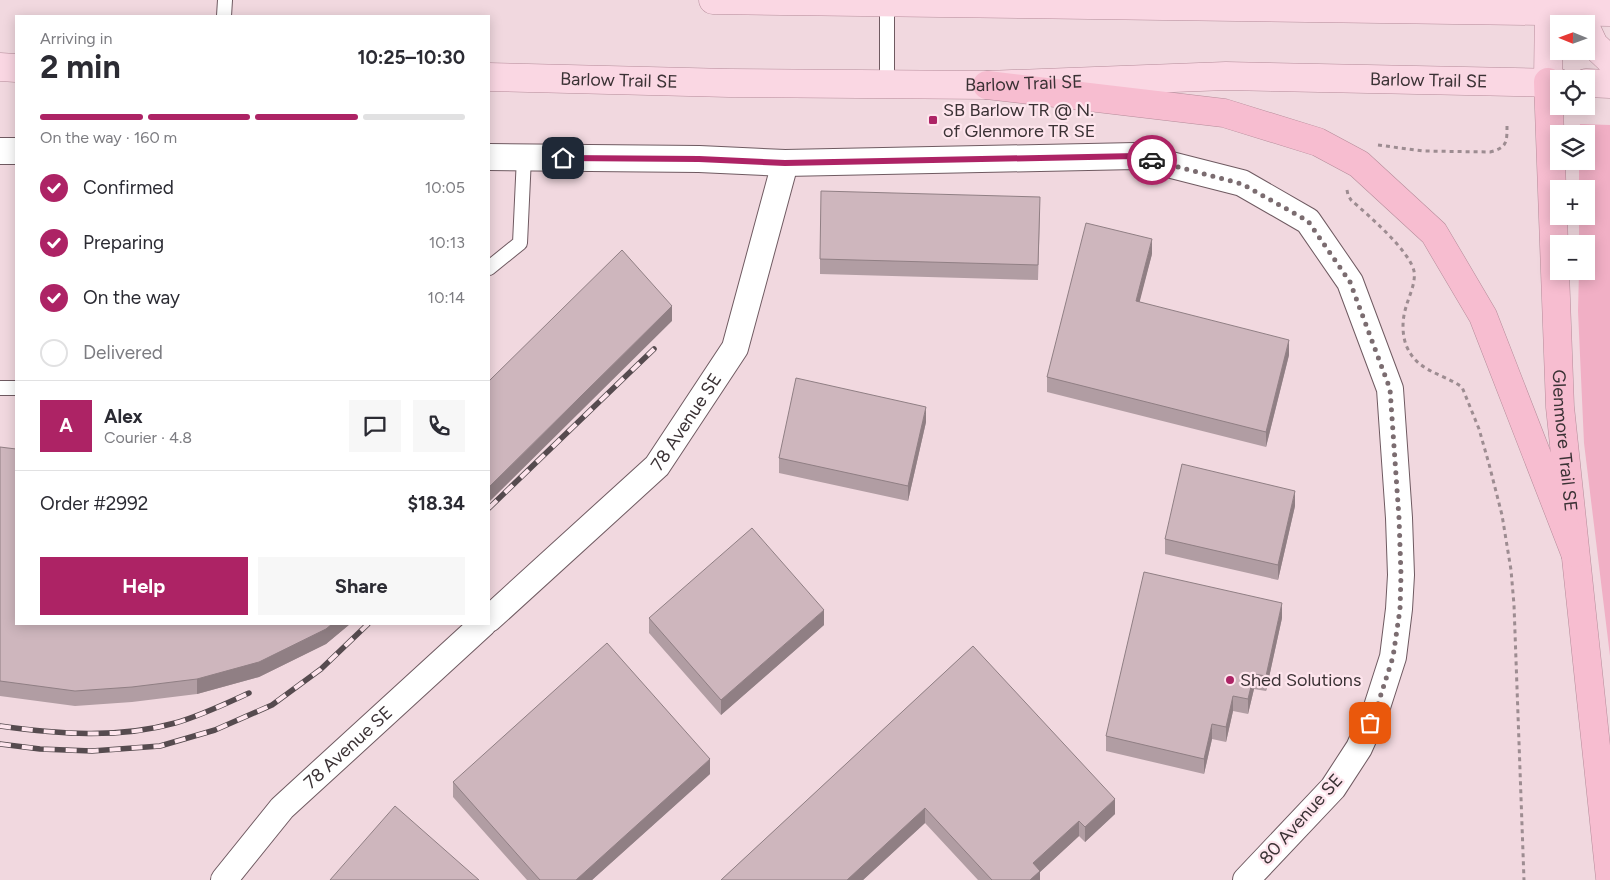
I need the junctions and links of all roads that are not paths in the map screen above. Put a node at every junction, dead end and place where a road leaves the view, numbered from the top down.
1 (225, 0) edge
2 (713, 0) edge
3 (1110, 0) edge
4 (887, 2) junction
5 (1074, 4) junction
6 (1549, 5) edge
7 (1610, 12) edge
8 (224, 15) edge
9 (1580, 15) edge
10 (1590, 15) edge
11 (1595, 46) edge
12 (1610, 60) edge
13 (0, 67) edge
14 (15, 68) edge
15 (1553, 70) edge
16 (490, 77) edge
17 (1550, 82) edge
18 (1595, 83) edge
19 (887, 84) junction
20 (1610, 84) edge
21 (987, 85) junction
22 (1555, 115) edge
23 (0, 151) edge
24 (15, 151) edge
25 (490, 157) edge
26 (524, 157) junction
27 (785, 163) junction
28 (490, 267) edge
29 (0, 388) edge
30 (15, 388) edge
31 (1575, 553) junction
32 (490, 618) edge
33 (482, 625) edge
34 (1604, 826) junction
35 (1610, 878) edge
36 (224, 880) edge
37 (1246, 880) edge
38 (1604, 880) edge

1 - 8 lane
2 - 4 main road
3 - 5 main road
4 - 5 main road
4 - 19 lane
5 - 6 main road
6 - 9 main road
6 - 15 main road, Glenmore Trail SE
7 - 10 main road
11 - 12 main road
13 - 14 main road
16 - 19 main road, Barlow Trail SE
17 - 21 main road, Barlow Trail SE
18 - 20 main road
19 - 21 main road, Barlow Trail SE
21 - 31 highway
22 - 31 highway, Glenmore Trail SE
23 - 24 street
25 - 26 street, 80 Avenue SE
26 - 27 street, 80 Avenue SE
26 - 28 lane
27 - 32 street, 78 Avenue SE
27 - 37 street, 80 Avenue SE
29 - 30 lane
31 - 34 highway, Glenmore Trail SE
33 - 36 street, 78 Avenue SE
34 - 35 highway, Glenmore Trail SE
34 - 38 highway

